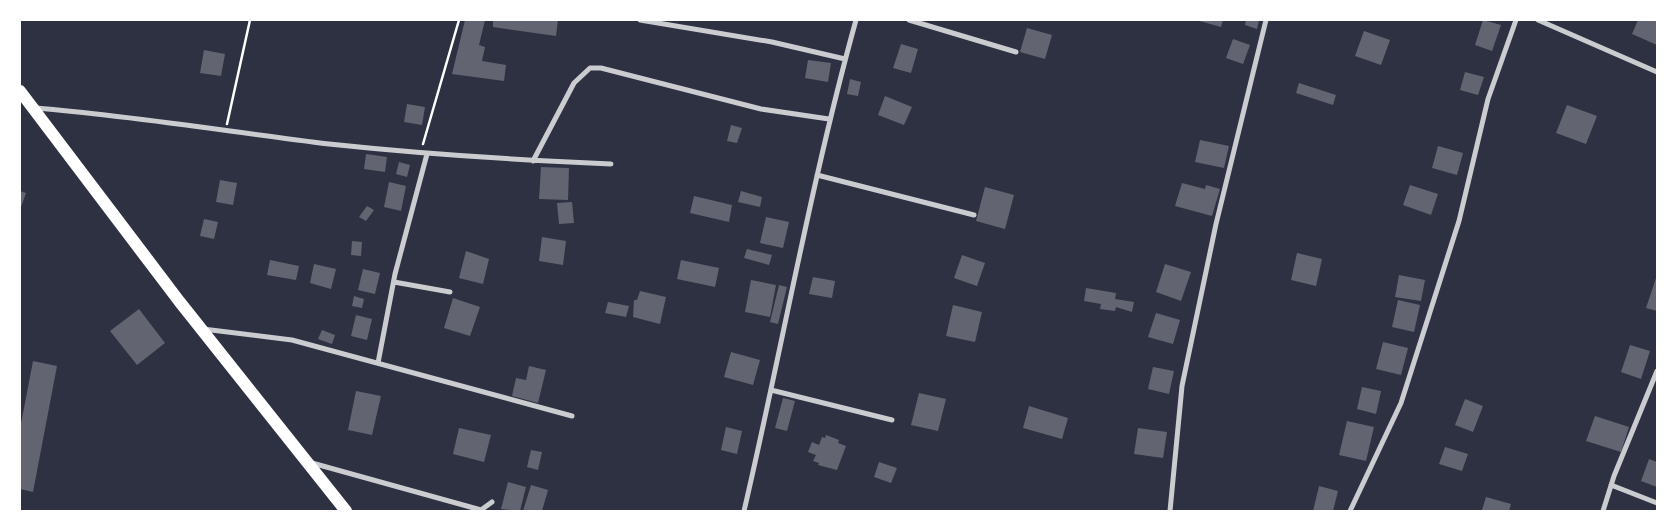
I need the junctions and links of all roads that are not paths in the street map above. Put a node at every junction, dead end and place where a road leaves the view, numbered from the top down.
1 (640, 20) edge
2 (856, 20) edge
3 (909, 20) edge
4 (1266, 20) edge
5 (1516, 20) edge
6 (1538, 20) edge
7 (1016, 52) dead end
8 (845, 58) junction
9 (1657, 72) edge
10 (20, 91) edge
11 (33, 108) junction
12 (829, 119) junction
13 (427, 154) junction
14 (533, 161) junction
15 (611, 164) dead end
16 (817, 175) junction
17 (974, 215) dead end
18 (394, 282) junction
19 (450, 292) dead end
20 (200, 328) junction
21 (378, 363) junction
22 (1657, 371) edge
23 (771, 390) junction
24 (572, 416) dead end
25 (892, 420) dead end
26 (307, 462) junction
27 (1611, 486) junction
28 (492, 502) dead end
29 (1657, 503) edge
30 (346, 511) edge
31 (744, 511) edge
32 (1170, 511) edge
33 (1350, 511) edge
34 (1603, 511) edge

1 - 8 street
2 - 8 street
3 - 7 street
4 - 32 street
5 - 33 street
6 - 9 street
8 - 12 street
10 - 11 highway
11 - 13 street
11 - 20 highway
12 - 14 street
12 - 16 street
13 - 14 street
13 - 18 street
14 - 15 street
16 - 17 street
16 - 23 street
18 - 19 street
18 - 21 street
20 - 21 street
20 - 26 highway
21 - 24 street
22 - 27 street
23 - 25 street
23 - 31 street
26 - 28 street
26 - 30 highway
27 - 29 street
27 - 34 street

